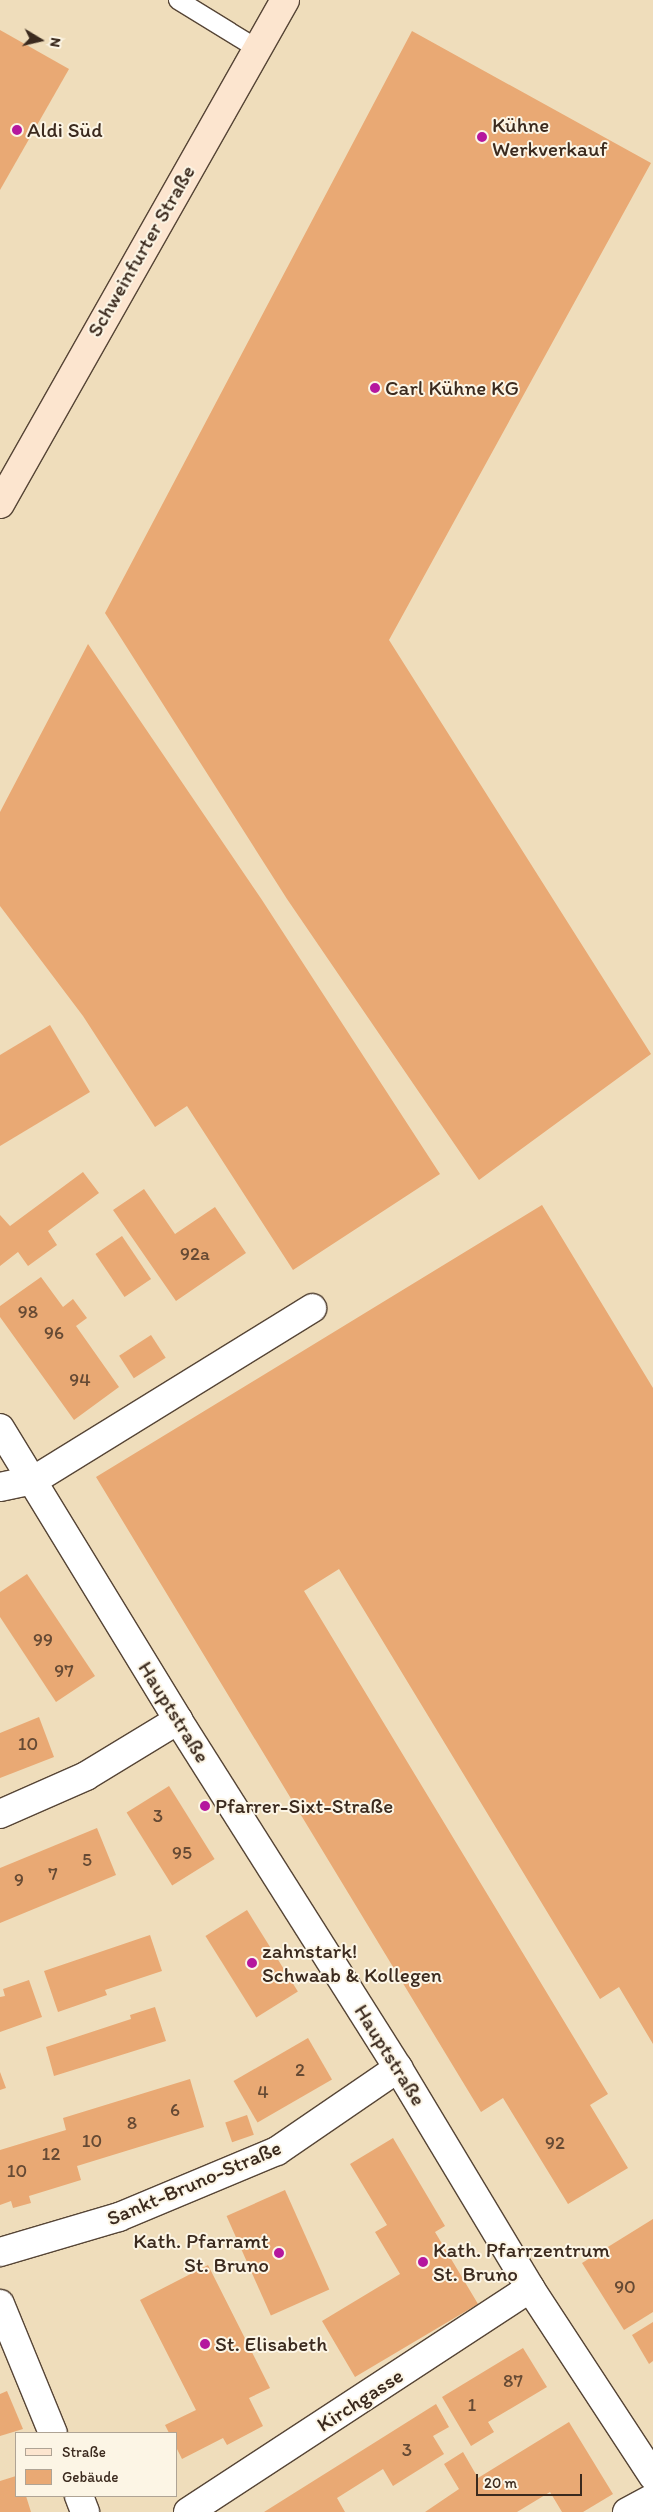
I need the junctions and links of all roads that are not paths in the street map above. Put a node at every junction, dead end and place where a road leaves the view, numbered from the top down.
1 (178, 0) edge
2 (284, 0) edge
3 (256, 48) junction
4 (0, 504) edge
5 (312, 1308) dead end
6 (0, 1428) edge
7 (34, 1480) junction
8 (0, 1487) edge
9 (178, 1720) junction
10 (0, 1814) edge
11 (398, 2068) junction
12 (0, 2252) edge
13 (530, 2288) junction
14 (0, 2304) edge
15 (53, 2432) edge
16 (653, 2476) edge
17 (79, 2497) edge
18 (653, 2498) edge
19 (85, 2512) edge
20 (188, 2512) edge
21 (627, 2512) edge

1 - 3 lane
2 - 3 main road, Schweinfurter Straße
3 - 4 main road, Schweinfurter Straße
5 - 7 street
6 - 7 street, Hauptstraße
7 - 8 street
7 - 9 street, Hauptstraße
9 - 10 street
9 - 11 street, Hauptstraße
11 - 12 street, Sankt-Bruno-Straße
11 - 13 street, Hauptstraße
13 - 16 street, Hauptstraße
13 - 20 street, Kirchgasse
14 - 15 street
17 - 19 street
18 - 21 street

